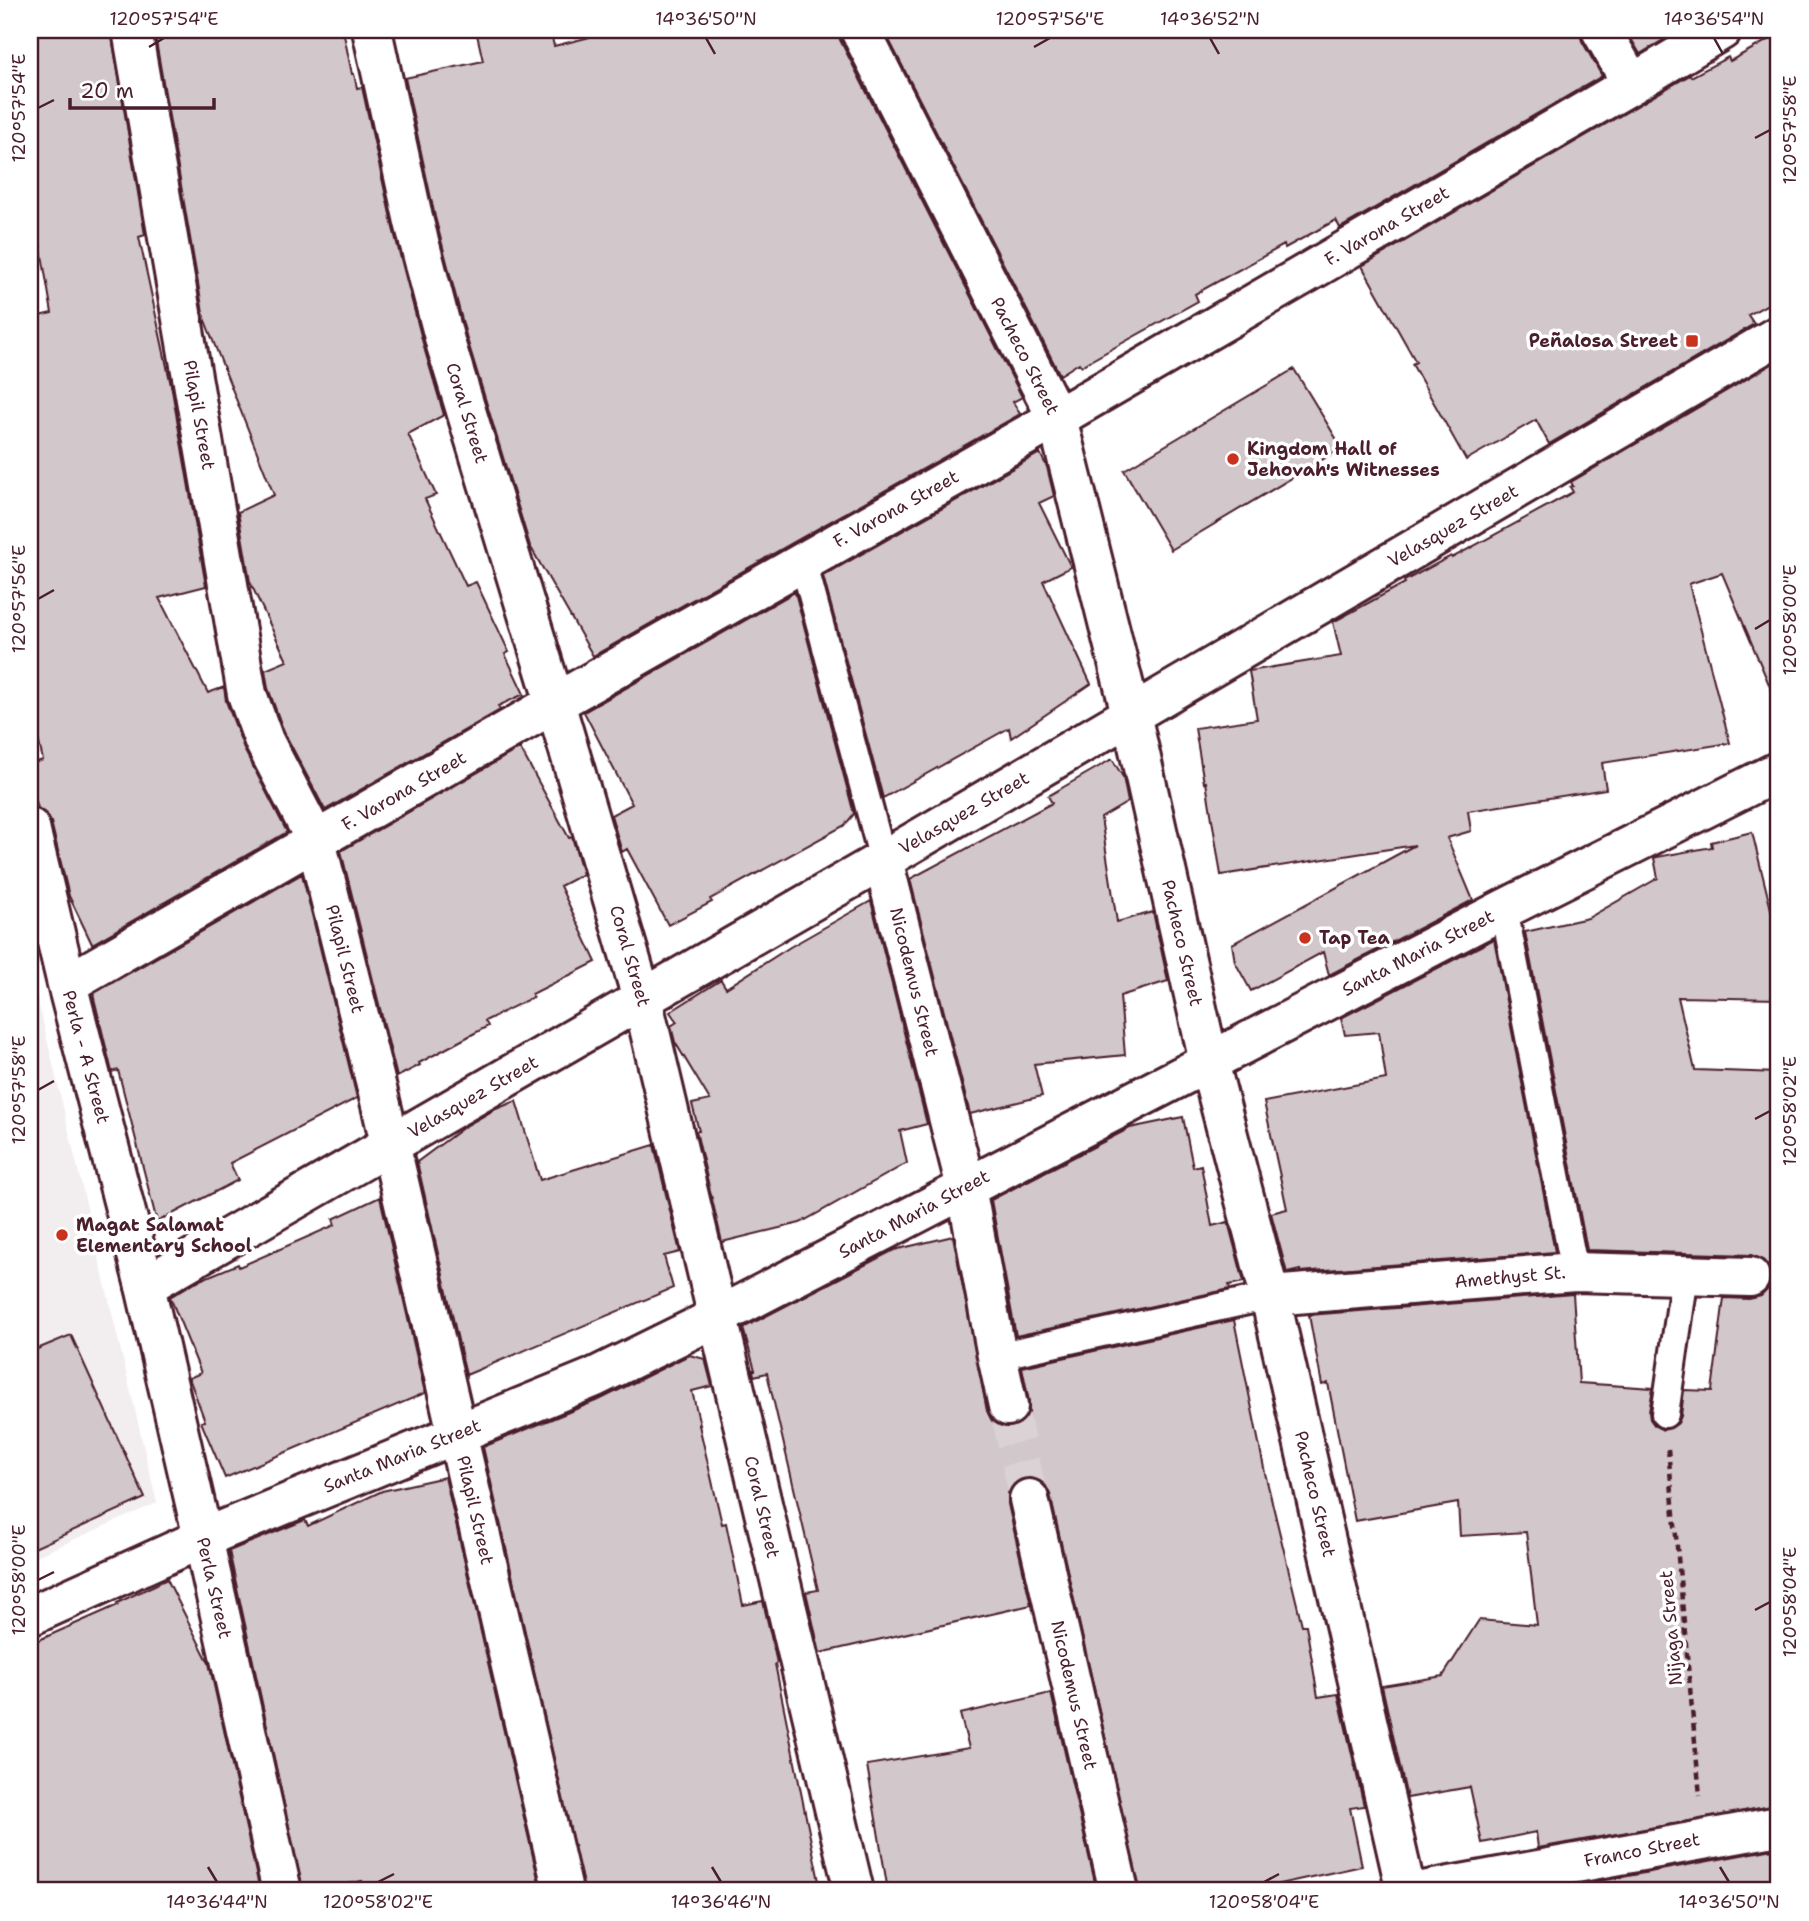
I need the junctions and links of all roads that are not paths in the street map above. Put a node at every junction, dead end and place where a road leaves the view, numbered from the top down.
1 (132, 30) edge
2 (372, 30) edge
3 (860, 30) edge
4 (1601, 30) edge
5 (1722, 30) edge
6 (1632, 84) junction
7 (1779, 335) edge
8 (1058, 418) junction
9 (803, 561) junction
10 (555, 703) junction
11 (1131, 714) junction
12 (1779, 771) edge
13 (30, 828) edge
14 (316, 841) junction
15 (883, 860) junction
16 (1504, 909) junction
17 (67, 984) junction
18 (642, 998) junction
19 (1209, 1062) junction
20 (390, 1145) junction
21 (966, 1187) junction
22 (1575, 1272) junction
23 (1685, 1275) junction
24 (1750, 1276) dead end
25 (145, 1286) junction
26 (1270, 1296) junction
27 (717, 1317) junction
28 (997, 1356) junction
29 (1008, 1406) tunnel mouth
30 (1665, 1414) road end
31 (457, 1433) junction
32 (1029, 1499) tunnel mouth
33 (203, 1538) junction
34 (30, 1616) edge
35 (1779, 1826) edge
36 (282, 1891) edge
37 (563, 1891) edge
38 (854, 1891) edge
39 (1119, 1891) edge
40 (1406, 1891) edge
41 (1423, 1891) edge

1 - 14 street, Pilapil Street
2 - 10 street, Coral Street
3 - 8 street, Pacheco Street
4 - 6 street
5 - 6 street, F. Varona Street
6 - 8 street, F. Varona Street
7 - 11 street, Velasquez Street
8 - 9 street, F. Varona Street
8 - 11 street, Pacheco Street
9 - 10 street, F. Varona Street
9 - 15 lane, Nicodemus Street
10 - 14 street, F. Varona Street
10 - 18 street, Coral Street
11 - 15 street, Velasquez Street
11 - 19 street, Pacheco Street
12 - 16 street, Santa Maria Street
13 - 17 street, Perla - A Street
14 - 17 street, F. Varona Street
14 - 20 street, Pilapil Street
15 - 18 street, Velasquez Street
15 - 21 street, Nicodemus Street
16 - 19 street, Santa Maria Street
16 - 22 lane
17 - 25 street, Perla - A Street
18 - 20 street, Velasquez Street
18 - 27 street, Coral Street
19 - 21 street, Santa Maria Street
19 - 26 street, Pacheco Street
20 - 25 street, Velasquez Street
20 - 31 street, Pilapil Street
21 - 27 street, Santa Maria Street
21 - 28 street, Nicodemus Street
22 - 23 street, Amethyst St.
22 - 26 street, Amethyst St.
23 - 24 street, Amethyst St.
23 - 30 lane
25 - 33 street, Perla Street
26 - 28 lane
26 - 40 street, Pacheco Street
27 - 31 street, Santa Maria Street
27 - 38 street, Coral Street
28 - 29 street, Nicodemus Street
31 - 33 street, Santa Maria Street
31 - 37 street, Pilapil Street
32 - 39 street, Nicodemus Street
33 - 34 street, Santa Maria Street
33 - 36 street, Perla Street
35 - 41 street, Franco Street

